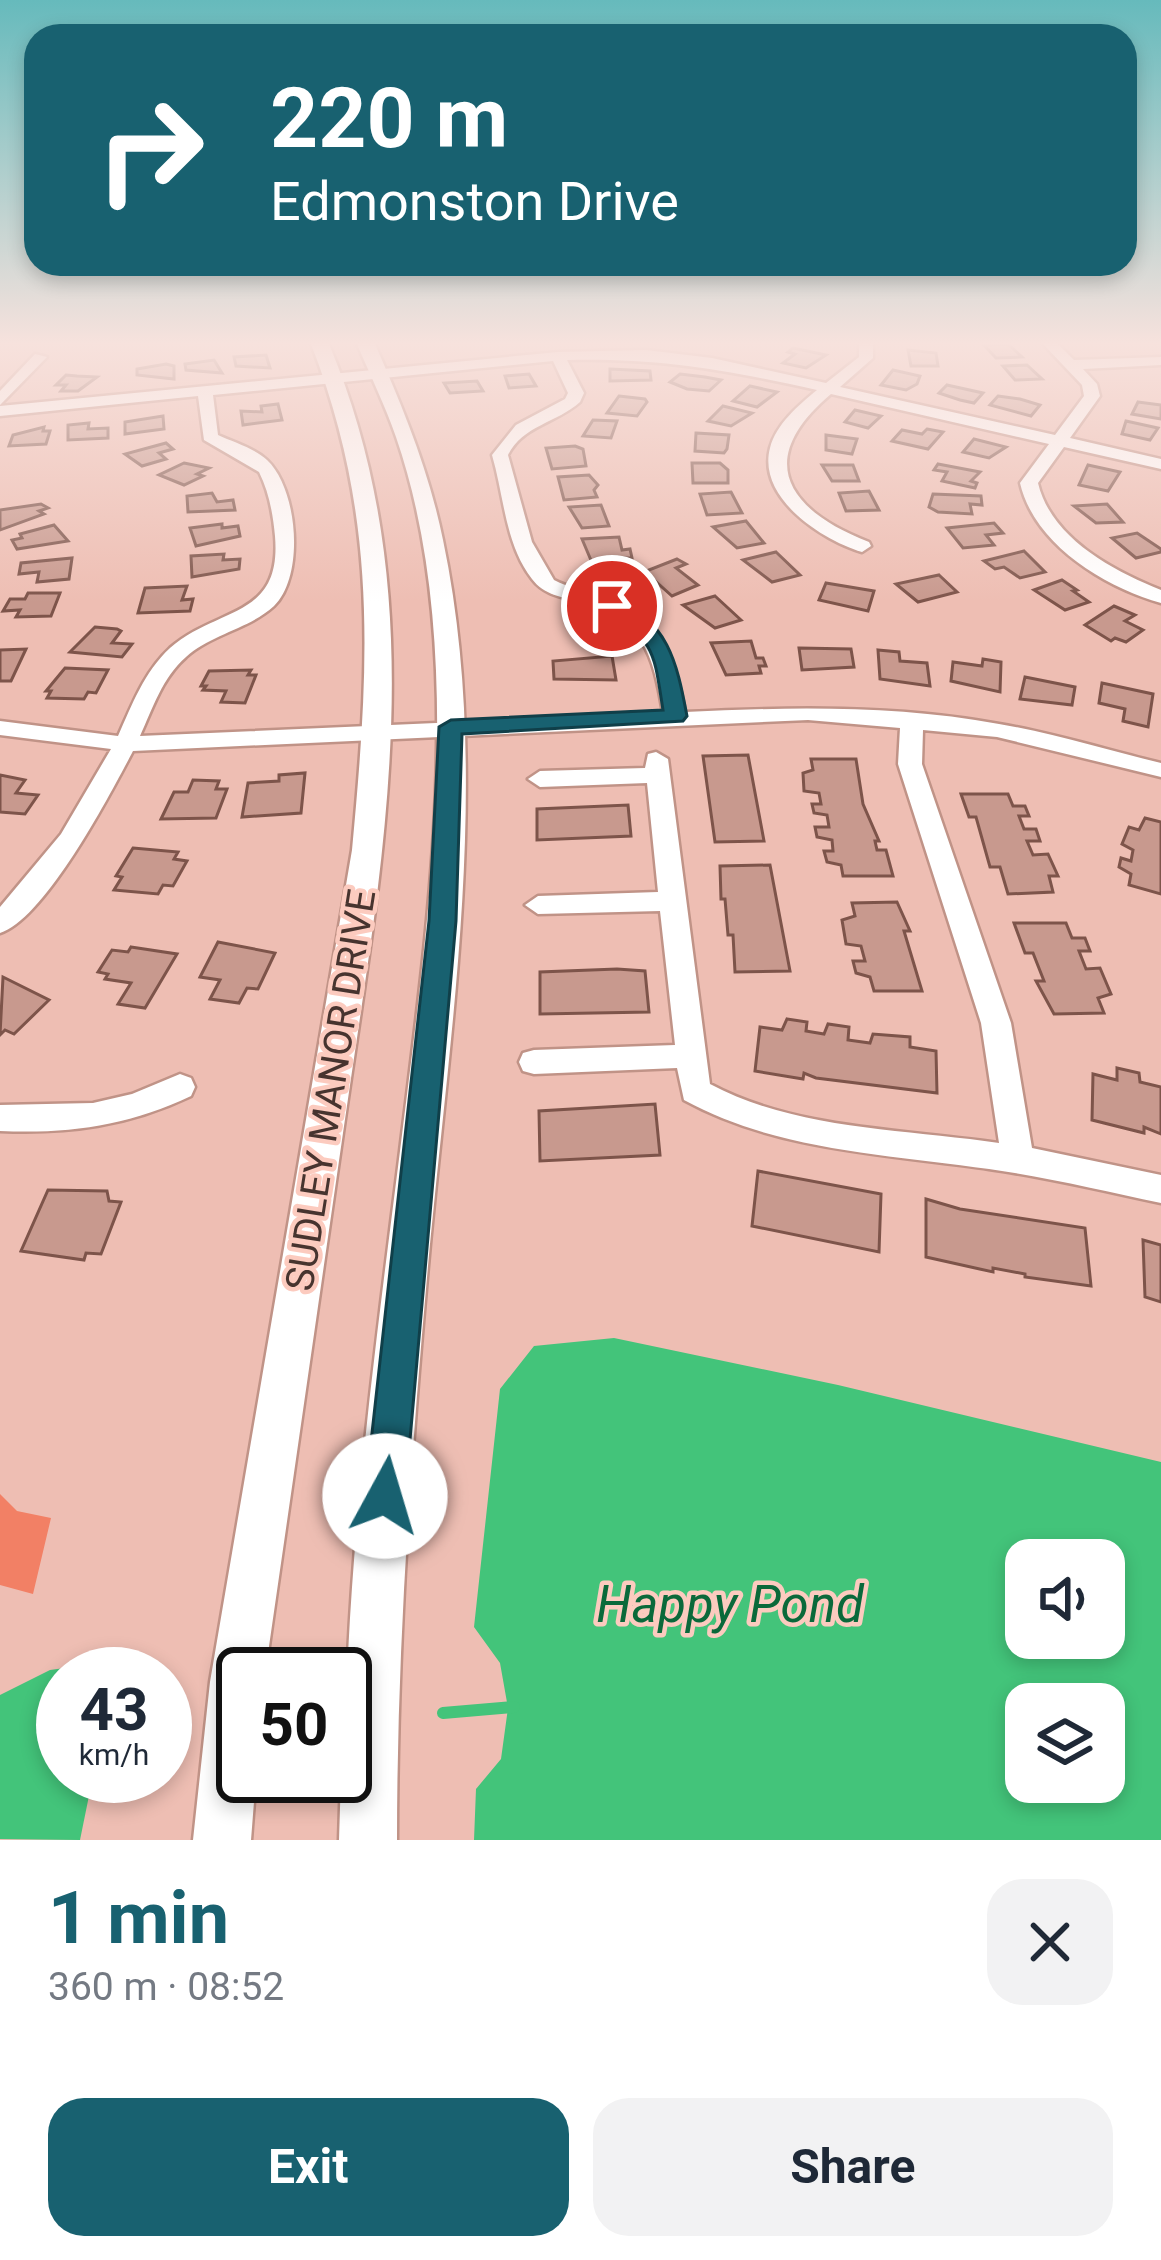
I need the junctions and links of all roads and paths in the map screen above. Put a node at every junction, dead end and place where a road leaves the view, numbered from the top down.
1 (209, 430) edge
2 (354, 430) edge
3 (401, 430) edge
4 (517, 430) edge
5 (786, 430) edge
6 (1012, 430) edge
7 (1069, 430) edge
8 (1062, 441) junction
9 (1161, 464) edge
10 (862, 546) dead end
11 (1161, 597) edge
12 (675, 716) junction
13 (912, 720) junction
14 (451, 727) junction
15 (0, 728) edge
16 (378, 731) junction
17 (125, 744) junction
18 (1161, 770) edge
19 (540, 779) dead end
20 (672, 901) junction
21 (538, 905) dead end
22 (0, 923) edge
23 (689, 1056) junction
24 (534, 1062) dead end
25 (180, 1087) dead end
26 (0, 1118) edge
27 (1018, 1159) junction
28 (1161, 1189) edge
29 (222, 1840) edge
30 (368, 1840) edge

1 - 17 street
2 - 16 main road, SUDLEY MANOR DRIVE
3 - 14 main road
4 - 12 street
5 - 10 street
6 - 8 street
7 - 8 street
8 - 9 street
8 - 11 street
12 - 13 street
12 - 14 street
13 - 18 street
13 - 27 street
14 - 16 street
14 - 30 main road
15 - 17 street
16 - 17 street
16 - 29 main road, SUDLEY MANOR DRIVE
17 - 22 street
19 - 20 street
20 - 21 street
20 - 23 street
23 - 24 street
23 - 27 street
25 - 26 street
27 - 28 street

